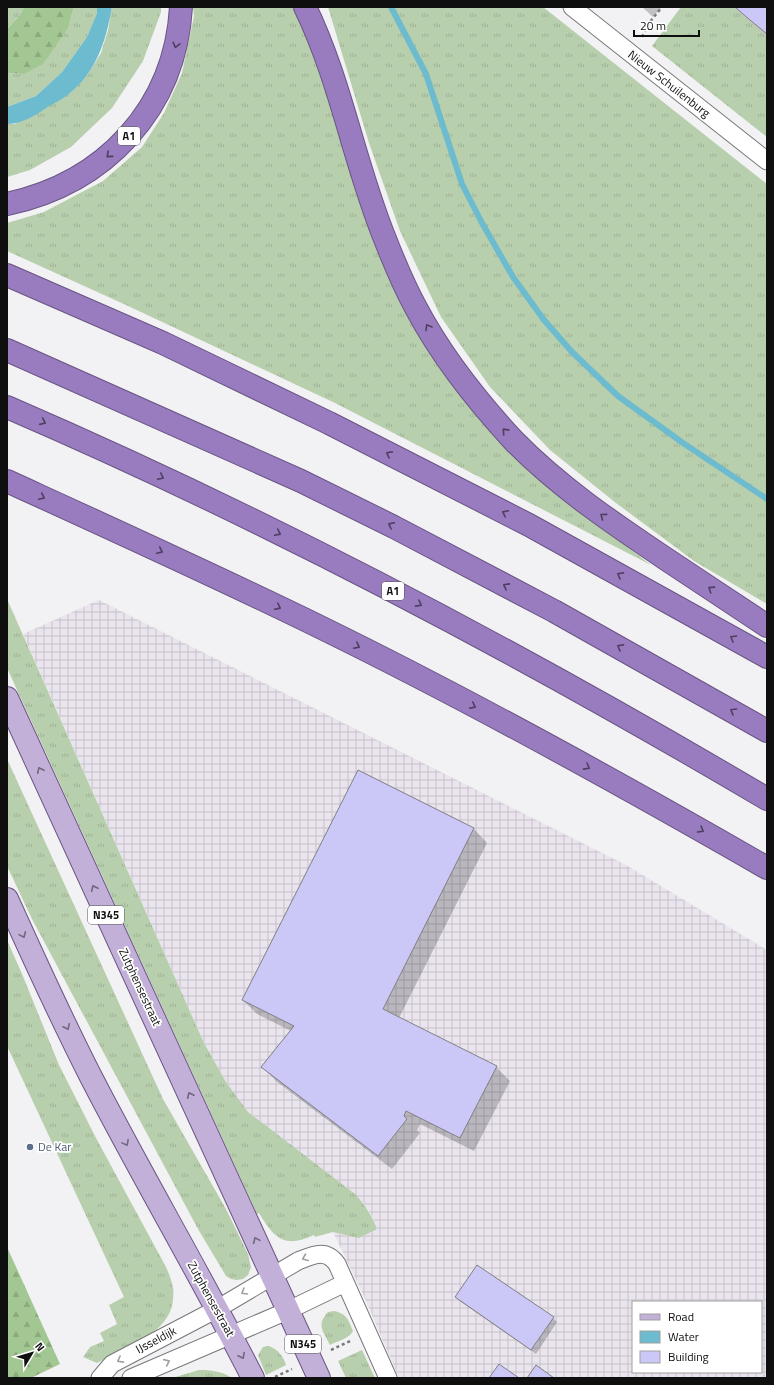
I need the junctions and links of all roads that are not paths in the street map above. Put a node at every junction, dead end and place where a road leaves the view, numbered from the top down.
1 (181, 7) edge
2 (305, 7) edge
3 (572, 7) edge
4 (767, 161) edge
5 (7, 204) edge
6 (7, 275) edge
7 (7, 350) edge
8 (7, 407) edge
9 (7, 481) edge
10 (767, 626) edge
11 (767, 657) edge
12 (7, 698) edge
13 (767, 731) edge
14 (767, 799) edge
15 (767, 868) edge
16 (7, 899) edge
17 (272, 1276) junction
18 (345, 1283) junction
19 (217, 1309) junction
20 (287, 1311) junction
21 (230, 1335) junction
22 (100, 1378) edge
23 (131, 1378) edge
24 (252, 1378) edge
25 (319, 1378) edge
26 (388, 1378) edge

1 -> 5 highway, A1
10 -> 2 highway
3 - 4 street, Nieuw Schuilenburg
11 -> 6 highway
13 -> 7 highway
8 -> 14 highway, A1
9 -> 15 highway
17 -> 12 main road, Zutphensestraat / N345
16 -> 19 main road, Zutphensestraat
18 -> 17 street
17 -> 19 street, IJsseldijk
17 - 20 main road, Zutphensestraat / N345
18 - 20 street
18 - 26 street
19 - 21 main road, Zutphensestraat
19 -> 22 street, IJsseldijk
20 - 21 street, IJsseldijk
20 - 25 main road, Zutphensestraat / N345
23 -> 21 street, IJsseldijk
21 -> 24 main road, Zutphensestraat

